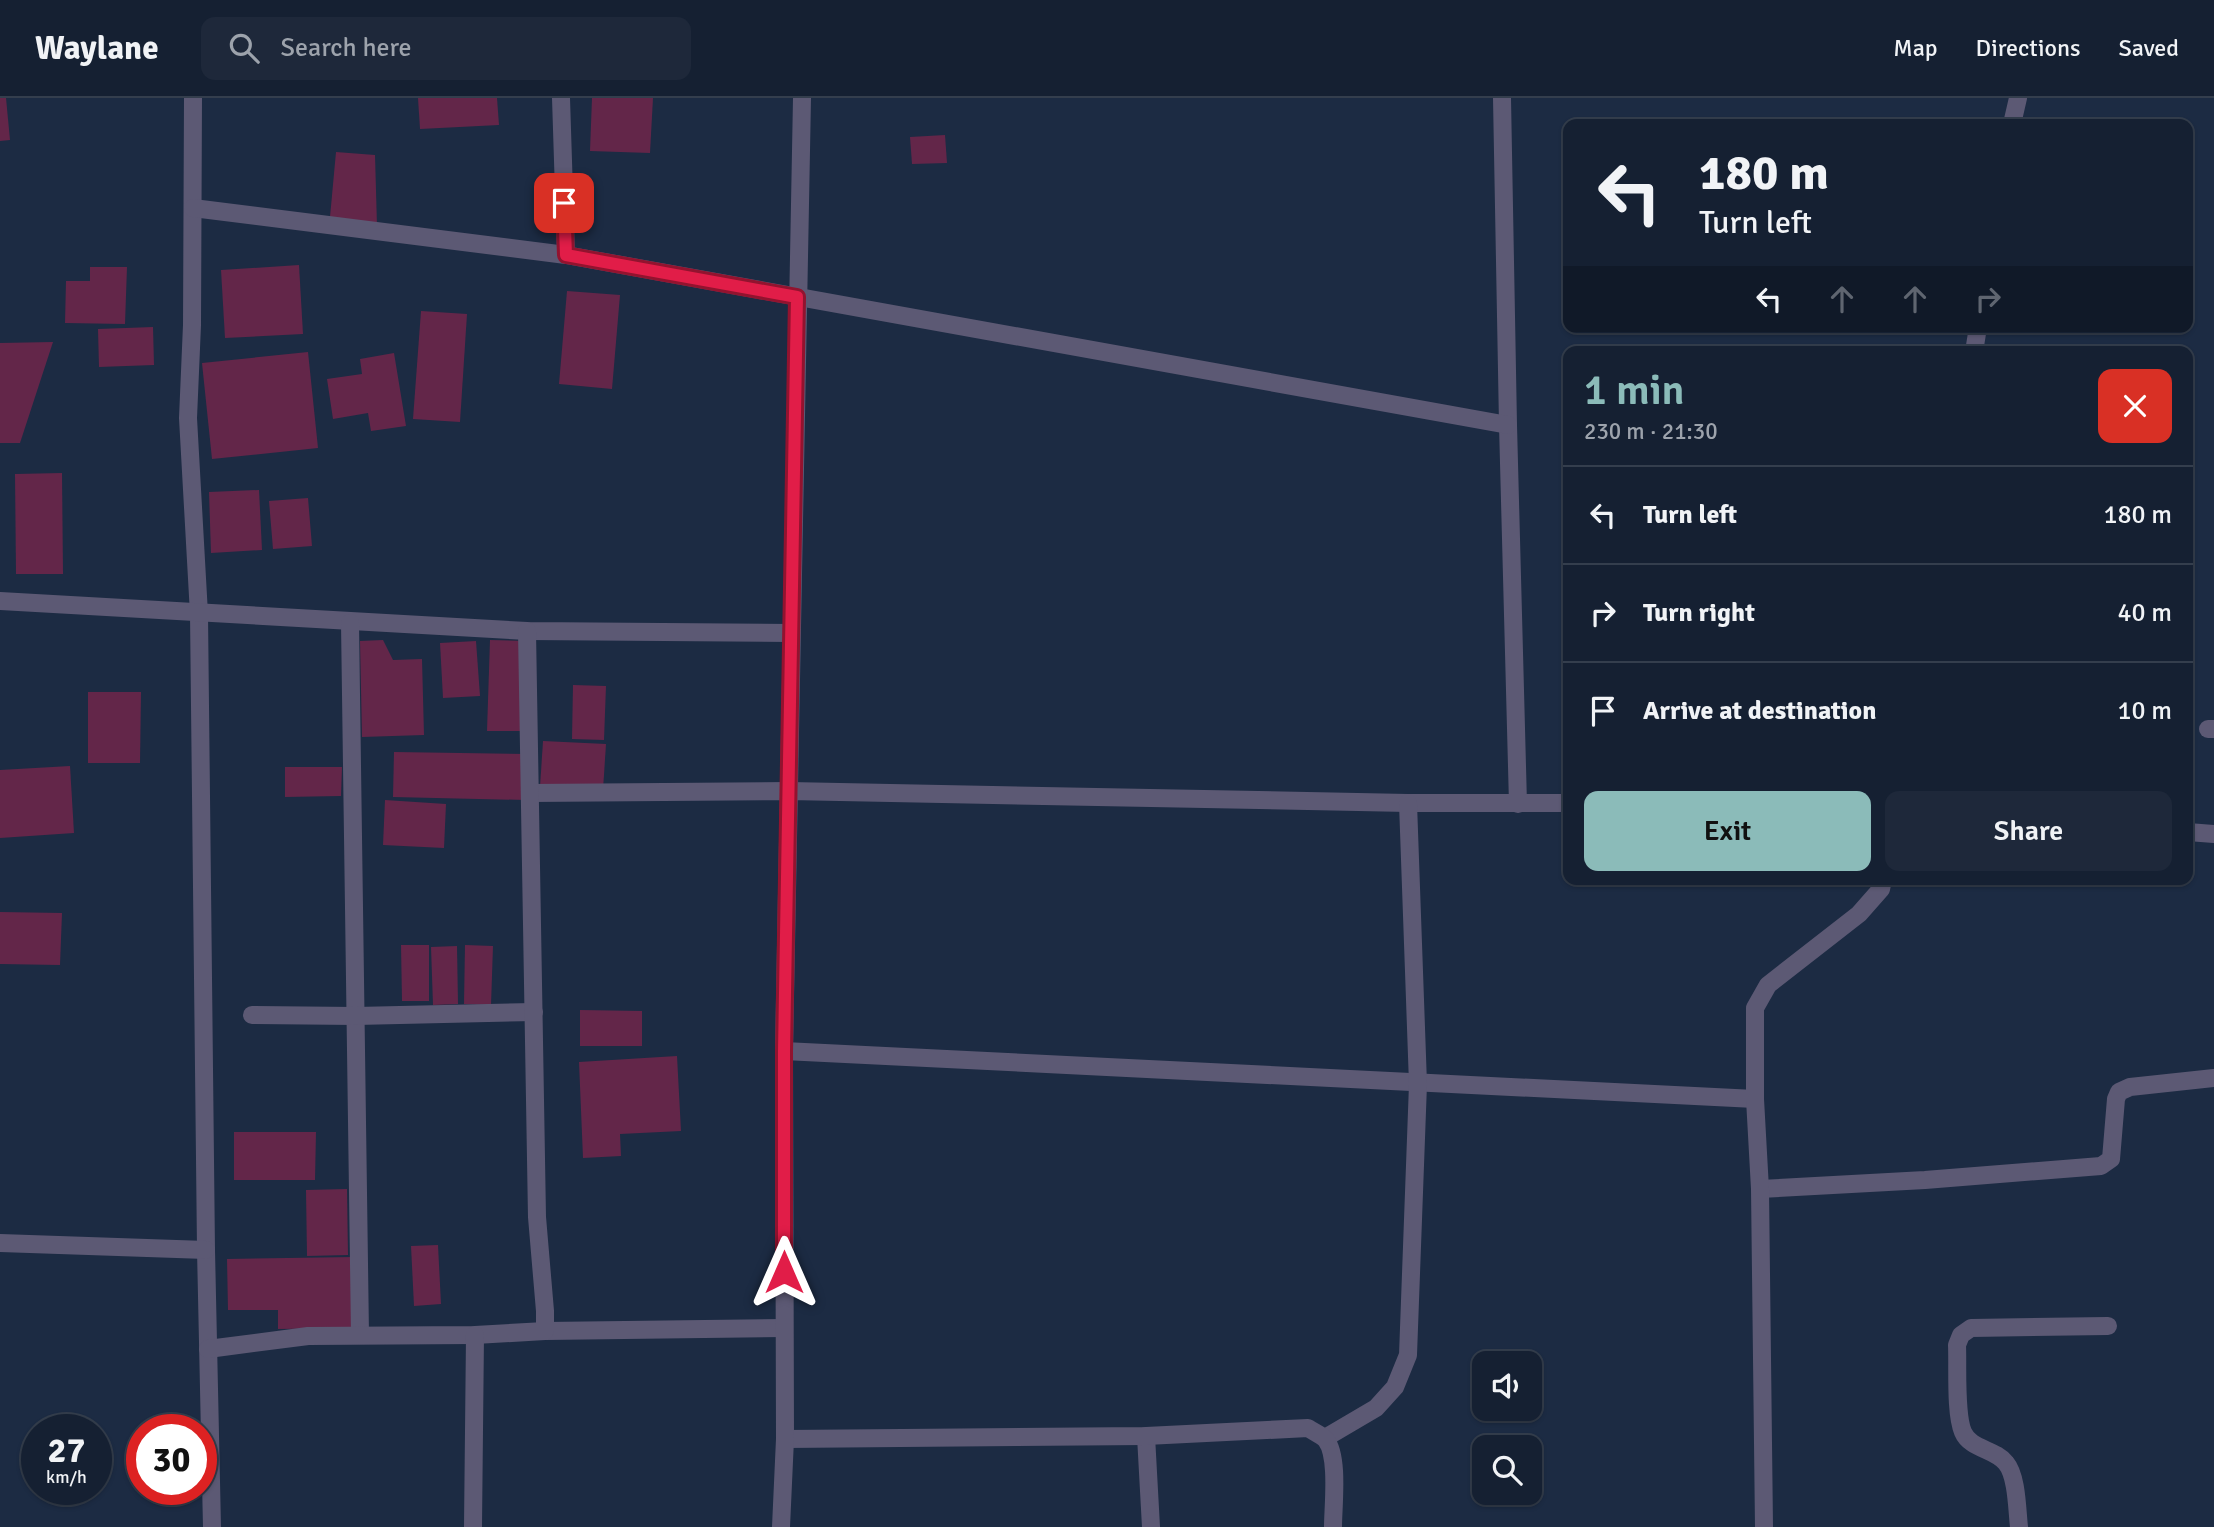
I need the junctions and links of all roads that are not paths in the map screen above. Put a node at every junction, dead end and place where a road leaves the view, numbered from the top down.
1 (193, 98) edge
2 (561, 98) edge
3 (802, 98) edge
4 (1502, 98) edge
5 (2018, 98) edge
6 (2013, 119) edge
7 (194, 208) junction
8 (566, 255) junction
9 (797, 297) junction
10 (1508, 425) junction
11 (0, 601) edge
12 (199, 614) junction
13 (350, 623) junction
14 (527, 631) junction
15 (791, 633) junction
16 (789, 792) junction
17 (530, 793) junction
18 (1408, 803) junction
19 (1563, 803) edge
20 (1518, 804) junction
21 (2193, 832) edge
22 (2214, 834) edge
23 (1882, 885) edge
24 (534, 1012) junction
25 (252, 1015) dead end
26 (356, 1016) junction
27 (784, 1051) junction
28 (2214, 1078) edge
29 (1418, 1084) junction
30 (1755, 1099) junction
31 (1760, 1189) junction
32 (0, 1243) edge
33 (206, 1250) junction
34 (2108, 1326) dead end
35 (784, 1328) junction
36 (545, 1331) junction
37 (360, 1335) junction
38 (475, 1335) junction
39 (208, 1349) junction
40 (1146, 1436) junction
41 (785, 1438) junction
42 (1325, 1438) junction
43 (212, 1527) edge
44 (473, 1527) edge
45 (781, 1527) edge
46 (1151, 1527) edge
47 (1333, 1527) edge
48 (1764, 1527) edge
49 (2019, 1527) edge

1 - 7 street
2 - 8 street
3 - 9 street
4 - 10 street
5 - 6 street
7 - 8 street
7 - 12 street
8 - 9 street
9 - 10 street
9 - 15 street
10 - 20 street
11 - 12 street
12 - 13 street
12 - 33 street
13 - 14 street
13 - 26 street
14 - 15 street
14 - 17 street
15 - 16 street
16 - 17 street
16 - 18 street
16 - 27 street
17 - 24 street
18 - 20 street
18 - 29 street
19 - 20 street
21 - 22 street
23 - 30 street
24 - 26 street
24 - 36 street
25 - 26 street
26 - 37 street
27 - 29 street
27 - 35 street
28 - 31 street
29 - 30 street
29 - 42 street
30 - 31 street
31 - 48 street
32 - 33 street
33 - 39 street
34 - 49 street
35 - 36 street
35 - 41 street
36 - 38 street
37 - 38 street
37 - 39 street
38 - 44 street
39 - 43 street
40 - 41 street
40 - 42 street
40 - 46 street
41 - 45 street
42 - 47 street

